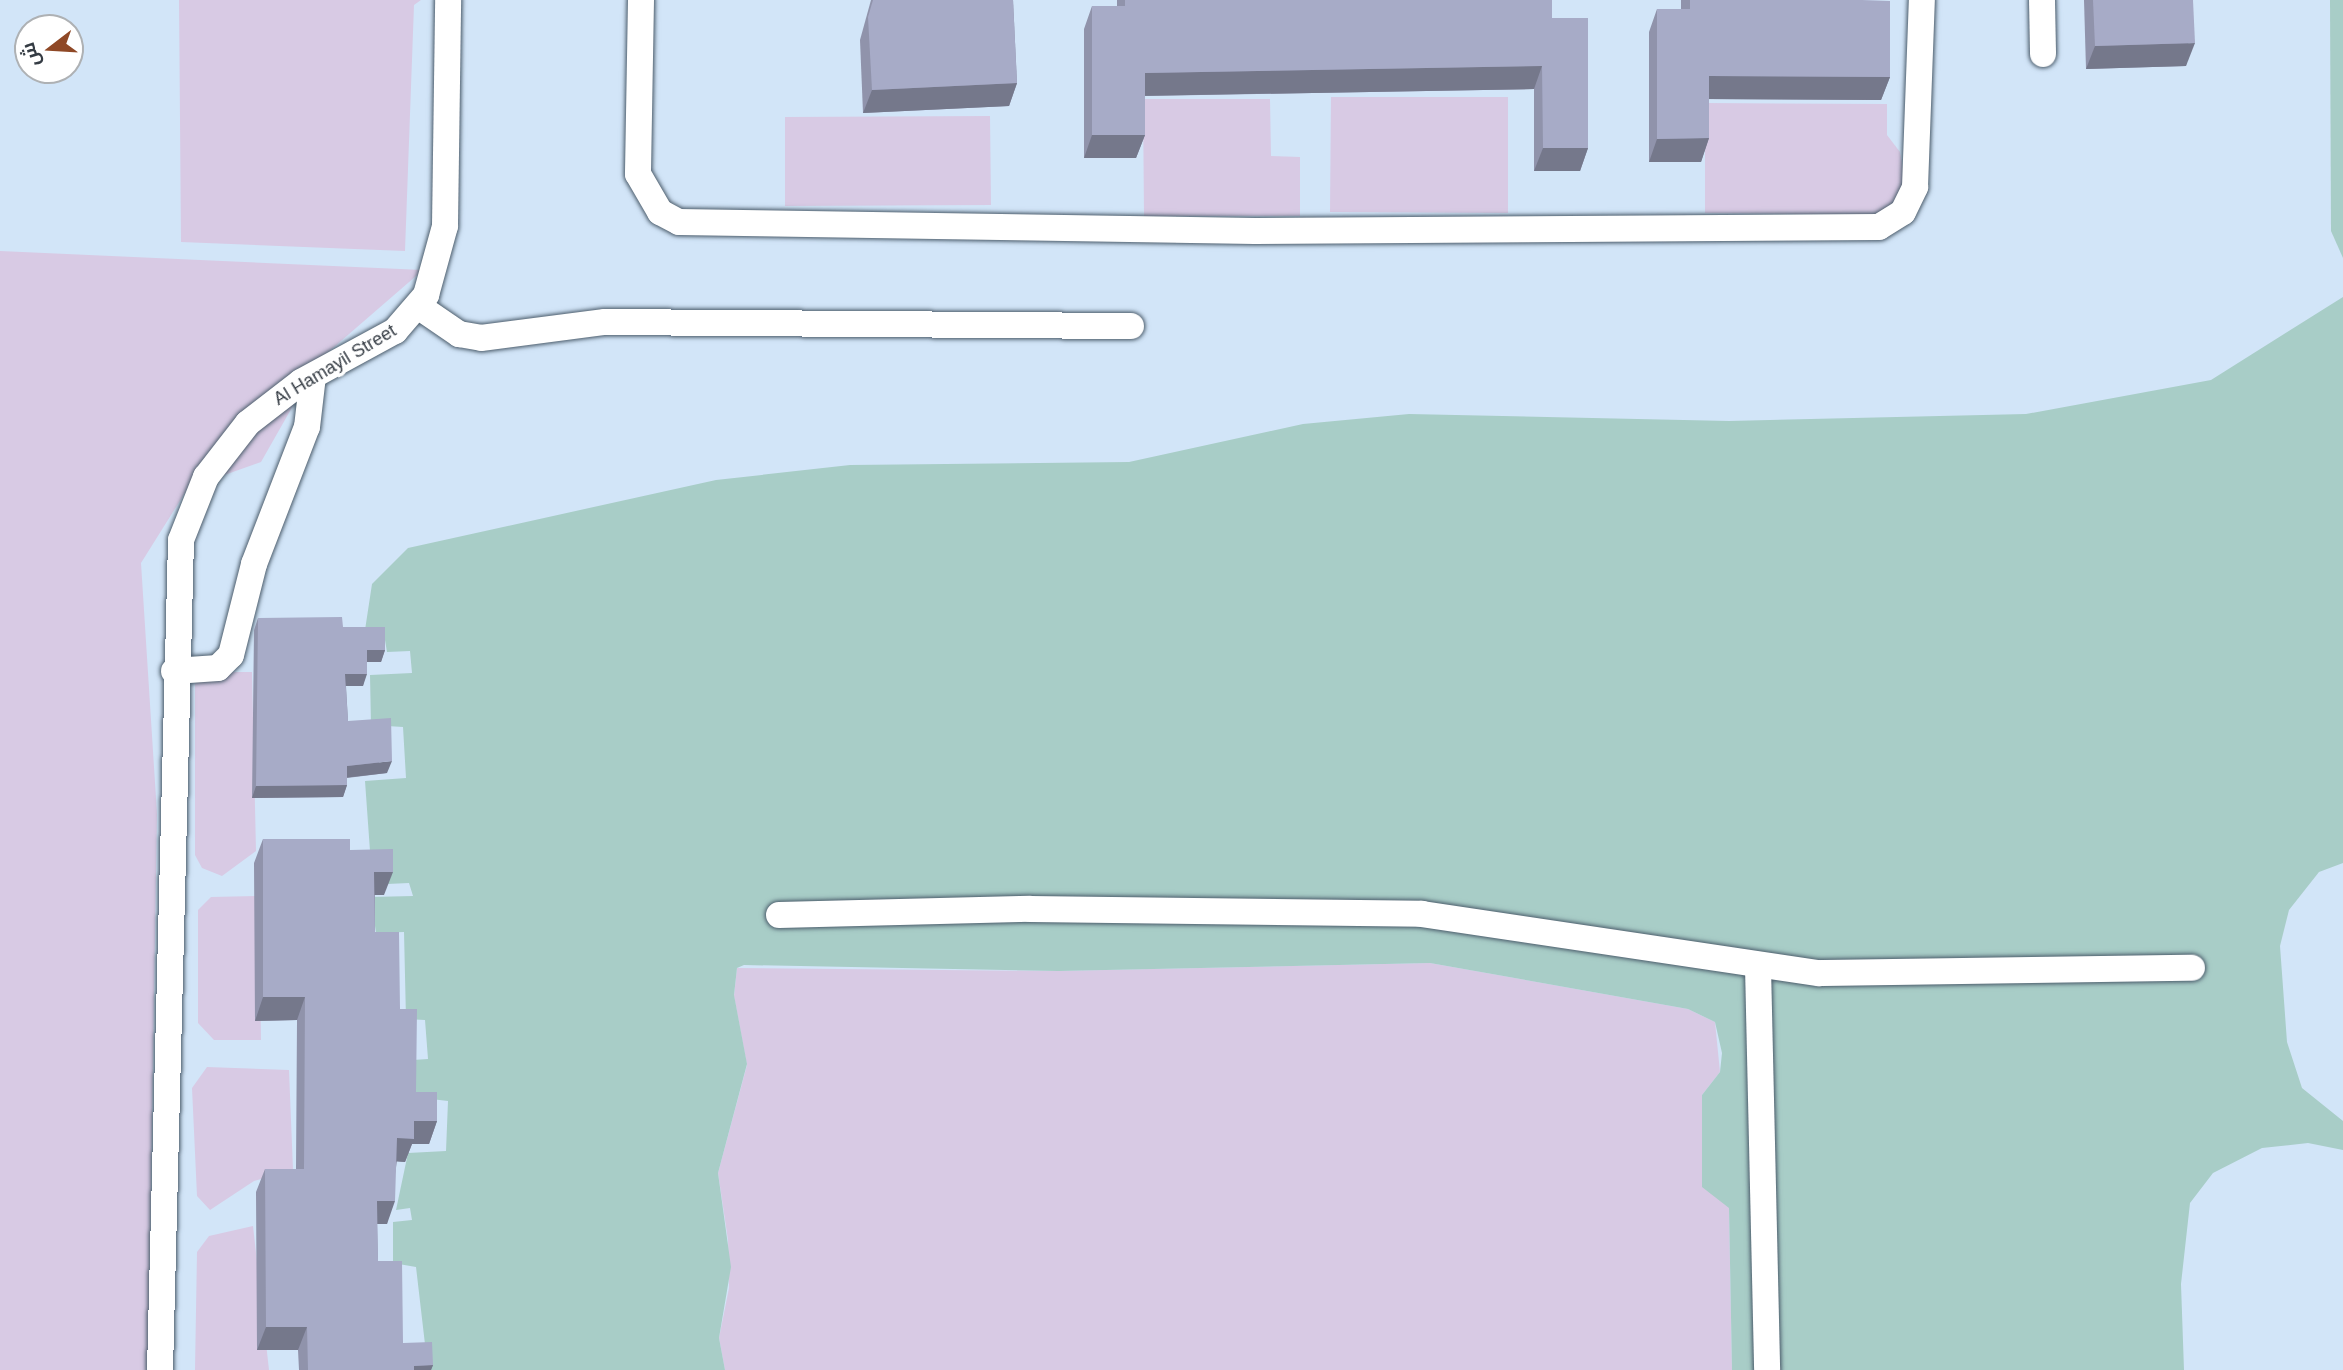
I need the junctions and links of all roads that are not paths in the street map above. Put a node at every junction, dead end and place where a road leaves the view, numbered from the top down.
1 (448, 0) edge
2 (641, 0) edge
3 (1922, 0) edge
4 (2042, 0) edge
5 (2043, 54) dead end
6 (418, 306) junction
7 (1131, 326) dead end
8 (313, 376) junction
9 (174, 671) junction
10 (779, 915) dead end
11 (1758, 967) junction
12 (2192, 968) dead end
13 (160, 1370) edge
14 (1767, 1370) edge

1 - 6 street, Al Hamayil Street
2 - 3 street
4 - 5 street
6 - 7 street
6 - 8 street, Al Hamayil Street
8 - 9 street, Al Hamayil Street
8 - 9 street
9 - 13 street, Al Hamayil Street
10 - 11 street
11 - 12 street
11 - 14 street

